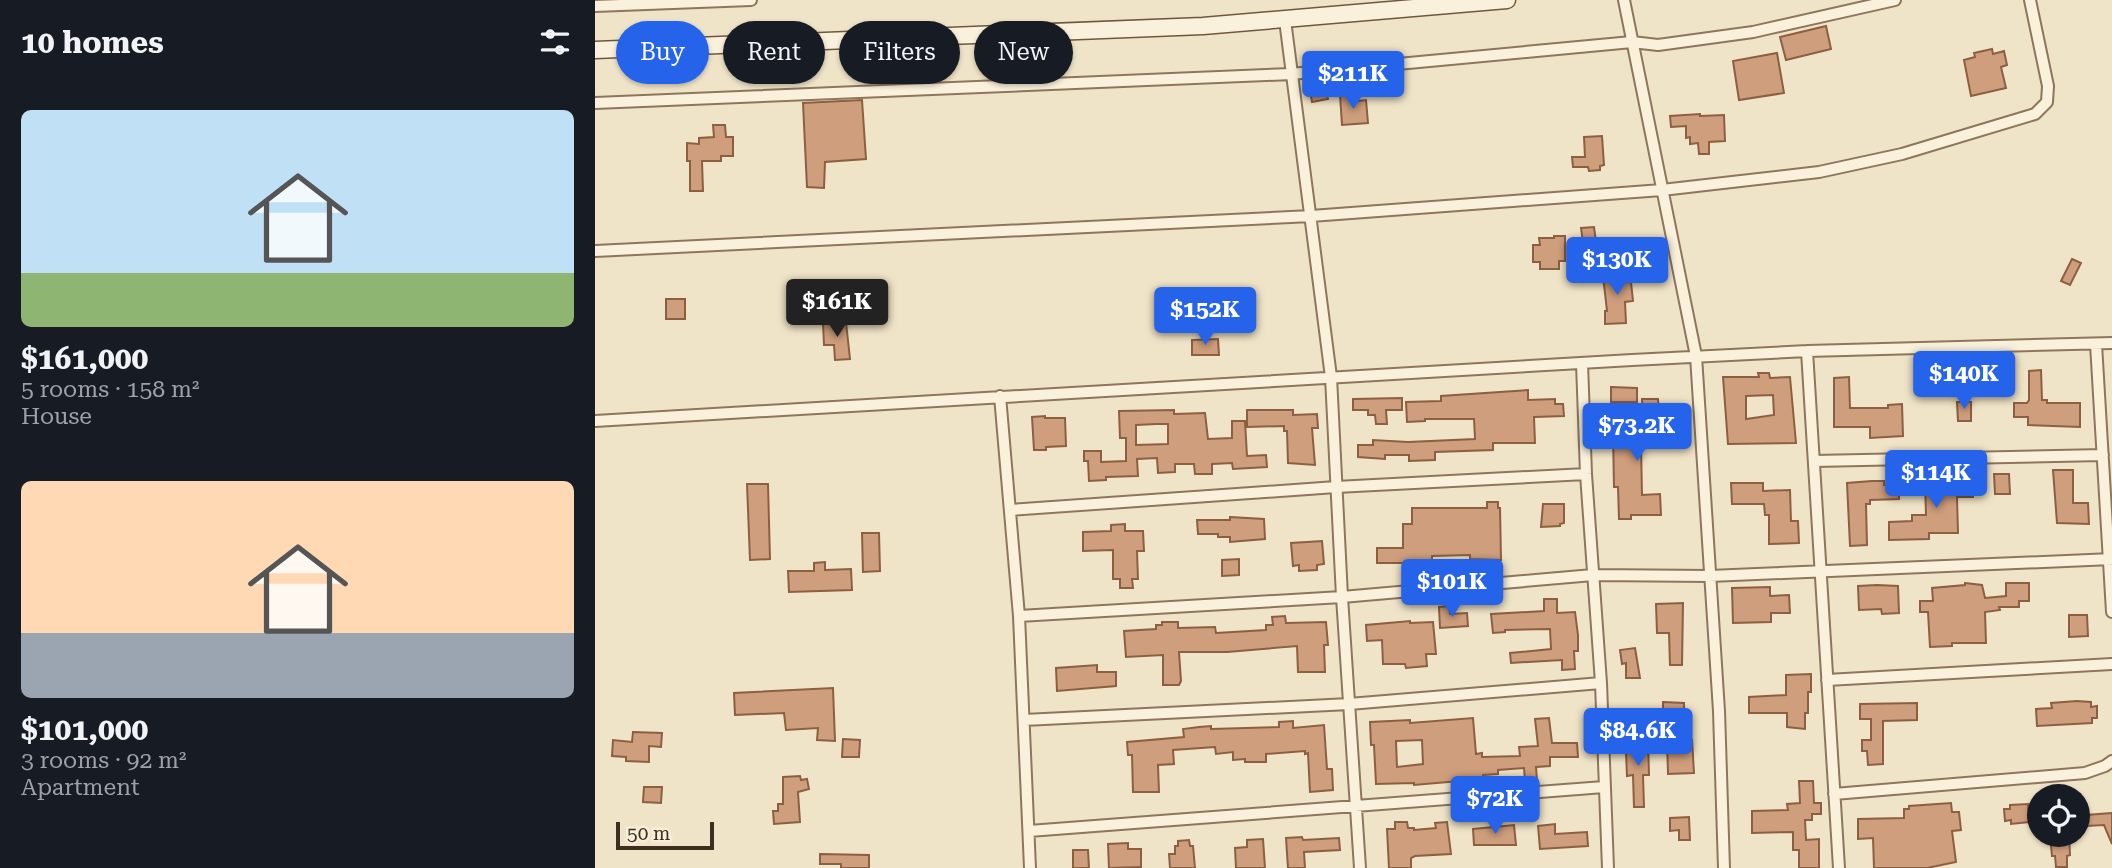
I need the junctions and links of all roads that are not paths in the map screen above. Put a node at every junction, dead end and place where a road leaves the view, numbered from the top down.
1 (751, 0) edge
2 (1507, 0) edge
3 (1623, 0) edge
4 (1895, 0) edge
5 (2030, 0) edge
6 (1445, 3) edge
7 (595, 6) edge
8 (1285, 20) junction
9 (1632, 42) junction
10 (595, 50) edge
11 (1291, 74) junction
12 (595, 103) edge
13 (1663, 190) junction
14 (1311, 215) junction
15 (595, 251) edge
16 (2112, 343) edge
17 (2096, 344) junction
18 (1807, 351) junction
19 (1696, 356) junction
20 (1582, 363) junction
21 (1331, 377) junction
22 (1000, 396) junction
23 (595, 421) edge
24 (2103, 455) junction
25 (1814, 461) junction
26 (1586, 474) junction
27 (1336, 488) junction
28 (1010, 510) junction
29 (2111, 559) edge
30 (1821, 571) junction
31 (1593, 575) junction
32 (1710, 576) junction
33 (1342, 597) junction
34 (2112, 612) edge
35 (1019, 616) junction
36 (2112, 664) edge
37 (1827, 680) junction
38 (1601, 683) junction
39 (1349, 704) junction
40 (1024, 720) junction
41 (2112, 761) edge
42 (1604, 787) junction
43 (1834, 794) junction
44 (1356, 807) junction
45 (1029, 831) junction
46 (1030, 868) edge
47 (1360, 868) edge
48 (1608, 868) edge
49 (1724, 868) edge
50 (1839, 868) edge

1 - 7 street
2 - 6 street
3 - 9 street
4 - 9 street
5 - 13 street
6 - 8 street
8 - 10 street
8 - 11 street
9 - 11 street
9 - 13 street
11 - 12 street
11 - 14 street
13 - 14 street
13 - 19 street
14 - 15 street
14 - 21 street
16 - 17 street
17 - 18 street
17 - 24 street
18 - 19 street
18 - 25 street
19 - 20 street
19 - 32 street
20 - 21 street
20 - 26 street
21 - 22 street
21 - 27 street
22 - 23 street
22 - 28 street
24 - 25 street
24 - 29 street
25 - 30 street
26 - 27 street
26 - 31 street
27 - 28 street
27 - 33 street
28 - 35 street
29 - 30 street
29 - 34 street
30 - 32 street
30 - 37 street
31 - 32 street
31 - 33 street
31 - 38 street
32 - 49 street
33 - 35 street
33 - 39 street
35 - 40 street
36 - 37 street
37 - 43 street
38 - 39 street
38 - 42 street
39 - 40 street
39 - 44 street
40 - 45 street
41 - 43 street
42 - 44 street
42 - 48 street
43 - 50 street
44 - 45 street
44 - 47 street
45 - 46 street

